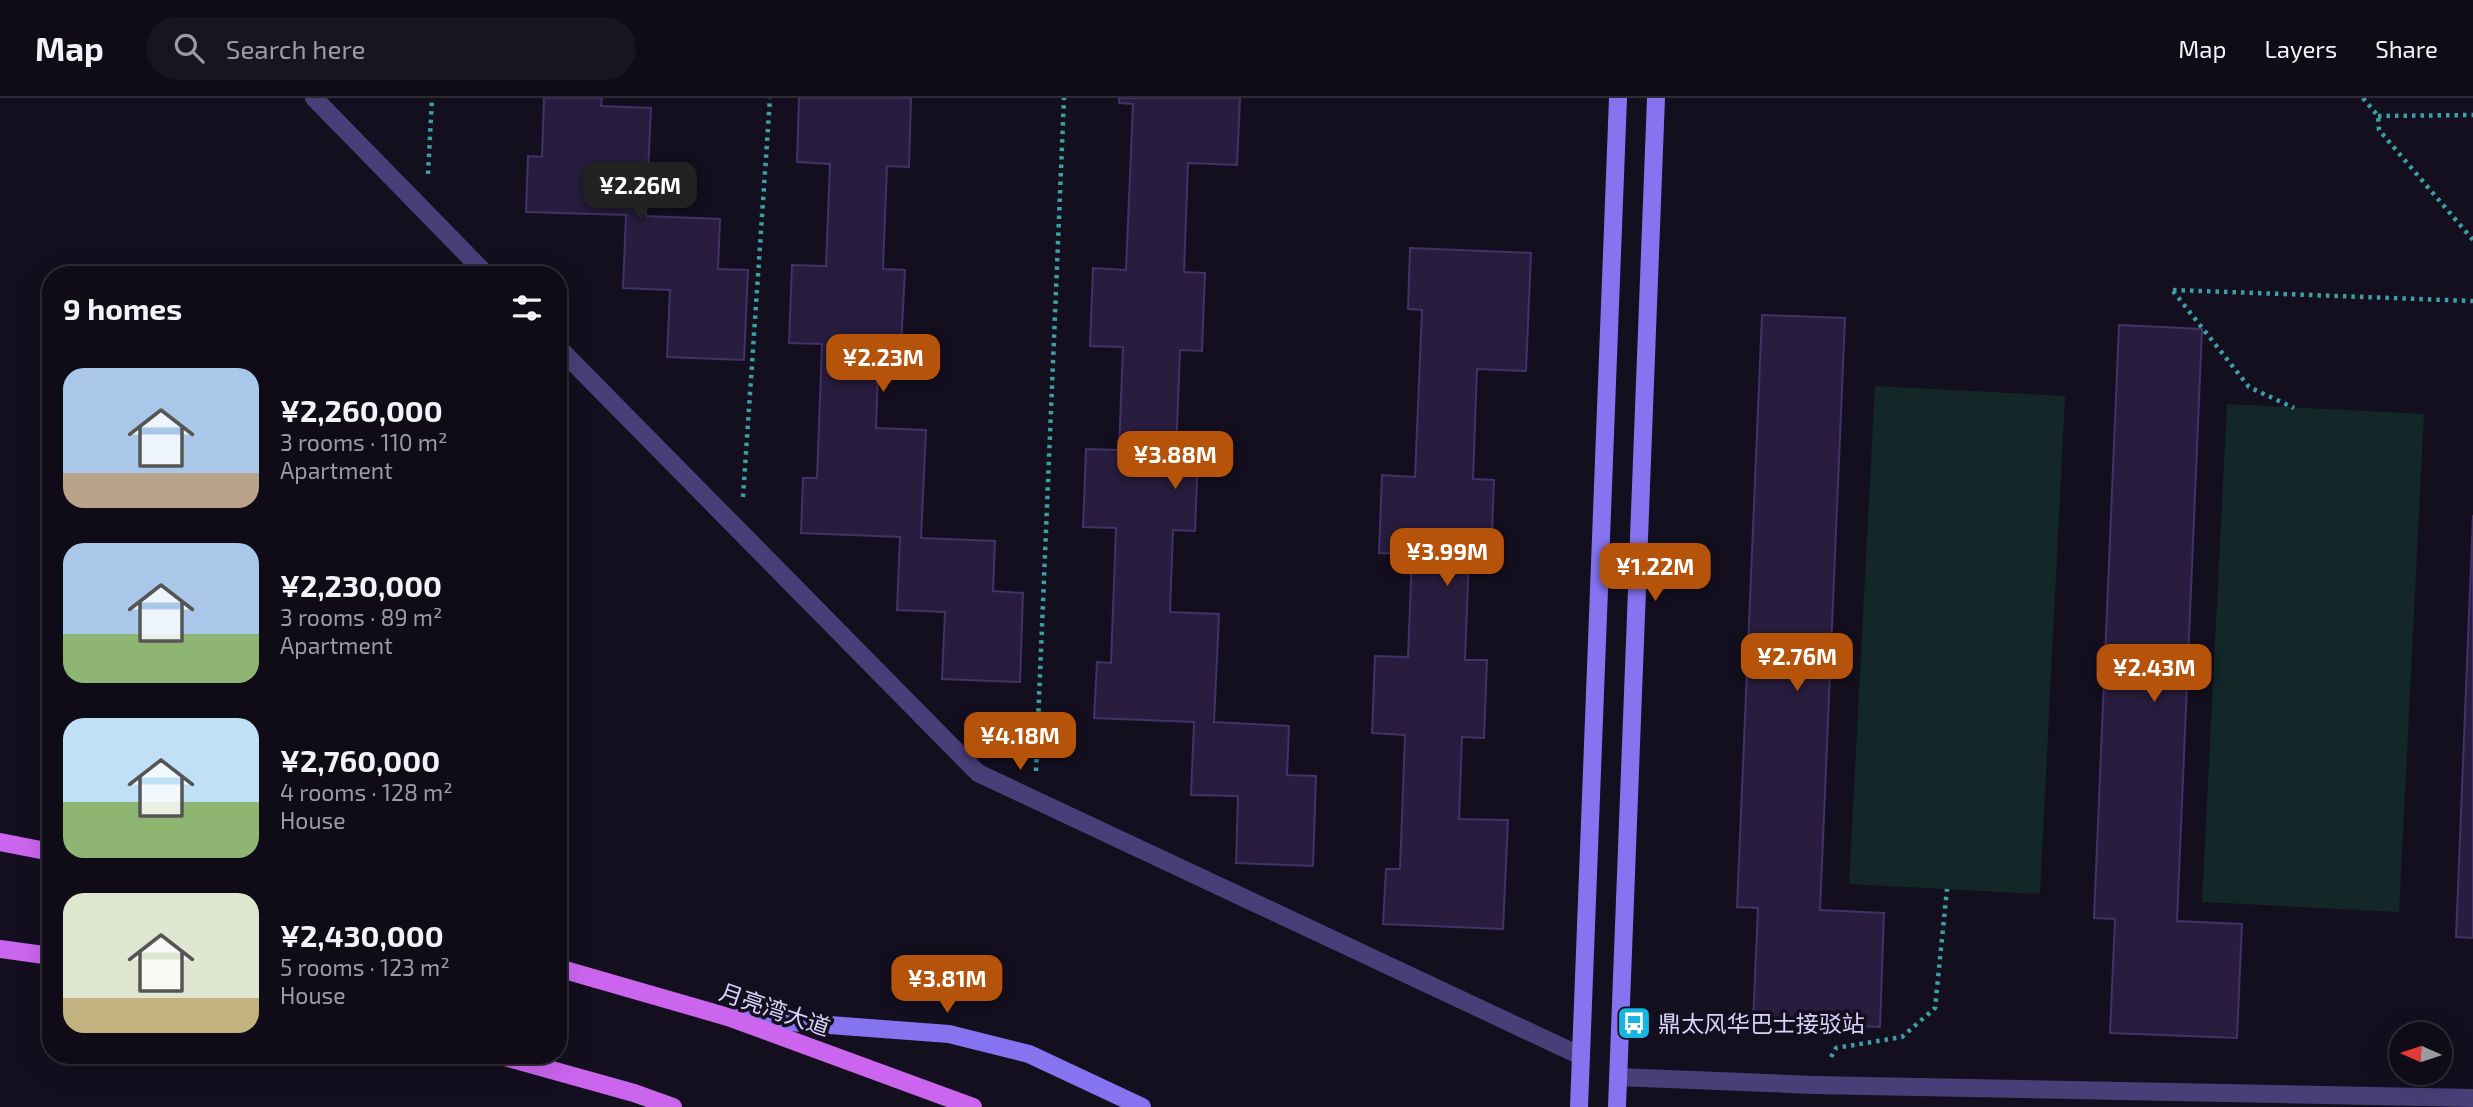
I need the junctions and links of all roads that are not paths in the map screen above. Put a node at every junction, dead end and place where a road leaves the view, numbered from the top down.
1 (314, 98) edge
2 (1618, 98) edge
3 (1656, 98) edge
4 (478, 266) edge
5 (567, 356) edge
6 (0, 842) edge
7 (42, 850) edge
8 (0, 949) edge
9 (42, 955) edge
10 (42, 957) edge
11 (0, 962) edge
12 (567, 971) edge
13 (727, 1017) junction
14 (1581, 1056) junction
15 (530, 1064) edge
16 (1618, 1077) junction
17 (2473, 1098) edge
18 (673, 1107) edge
19 (973, 1107) edge
20 (1142, 1107) edge
21 (1579, 1107) edge
22 (1617, 1107) edge

1 - 4 street
2 - 14 street
3 - 16 street
5 - 14 street
6 - 7 main road
8 - 9 main road
10 - 11 main road
12 - 13 main road, 月亮湾大道
13 - 19 main road, 月亮湾大道
13 - 20 street
14 - 21 street
15 - 18 main road
16 - 17 street
16 - 22 street

